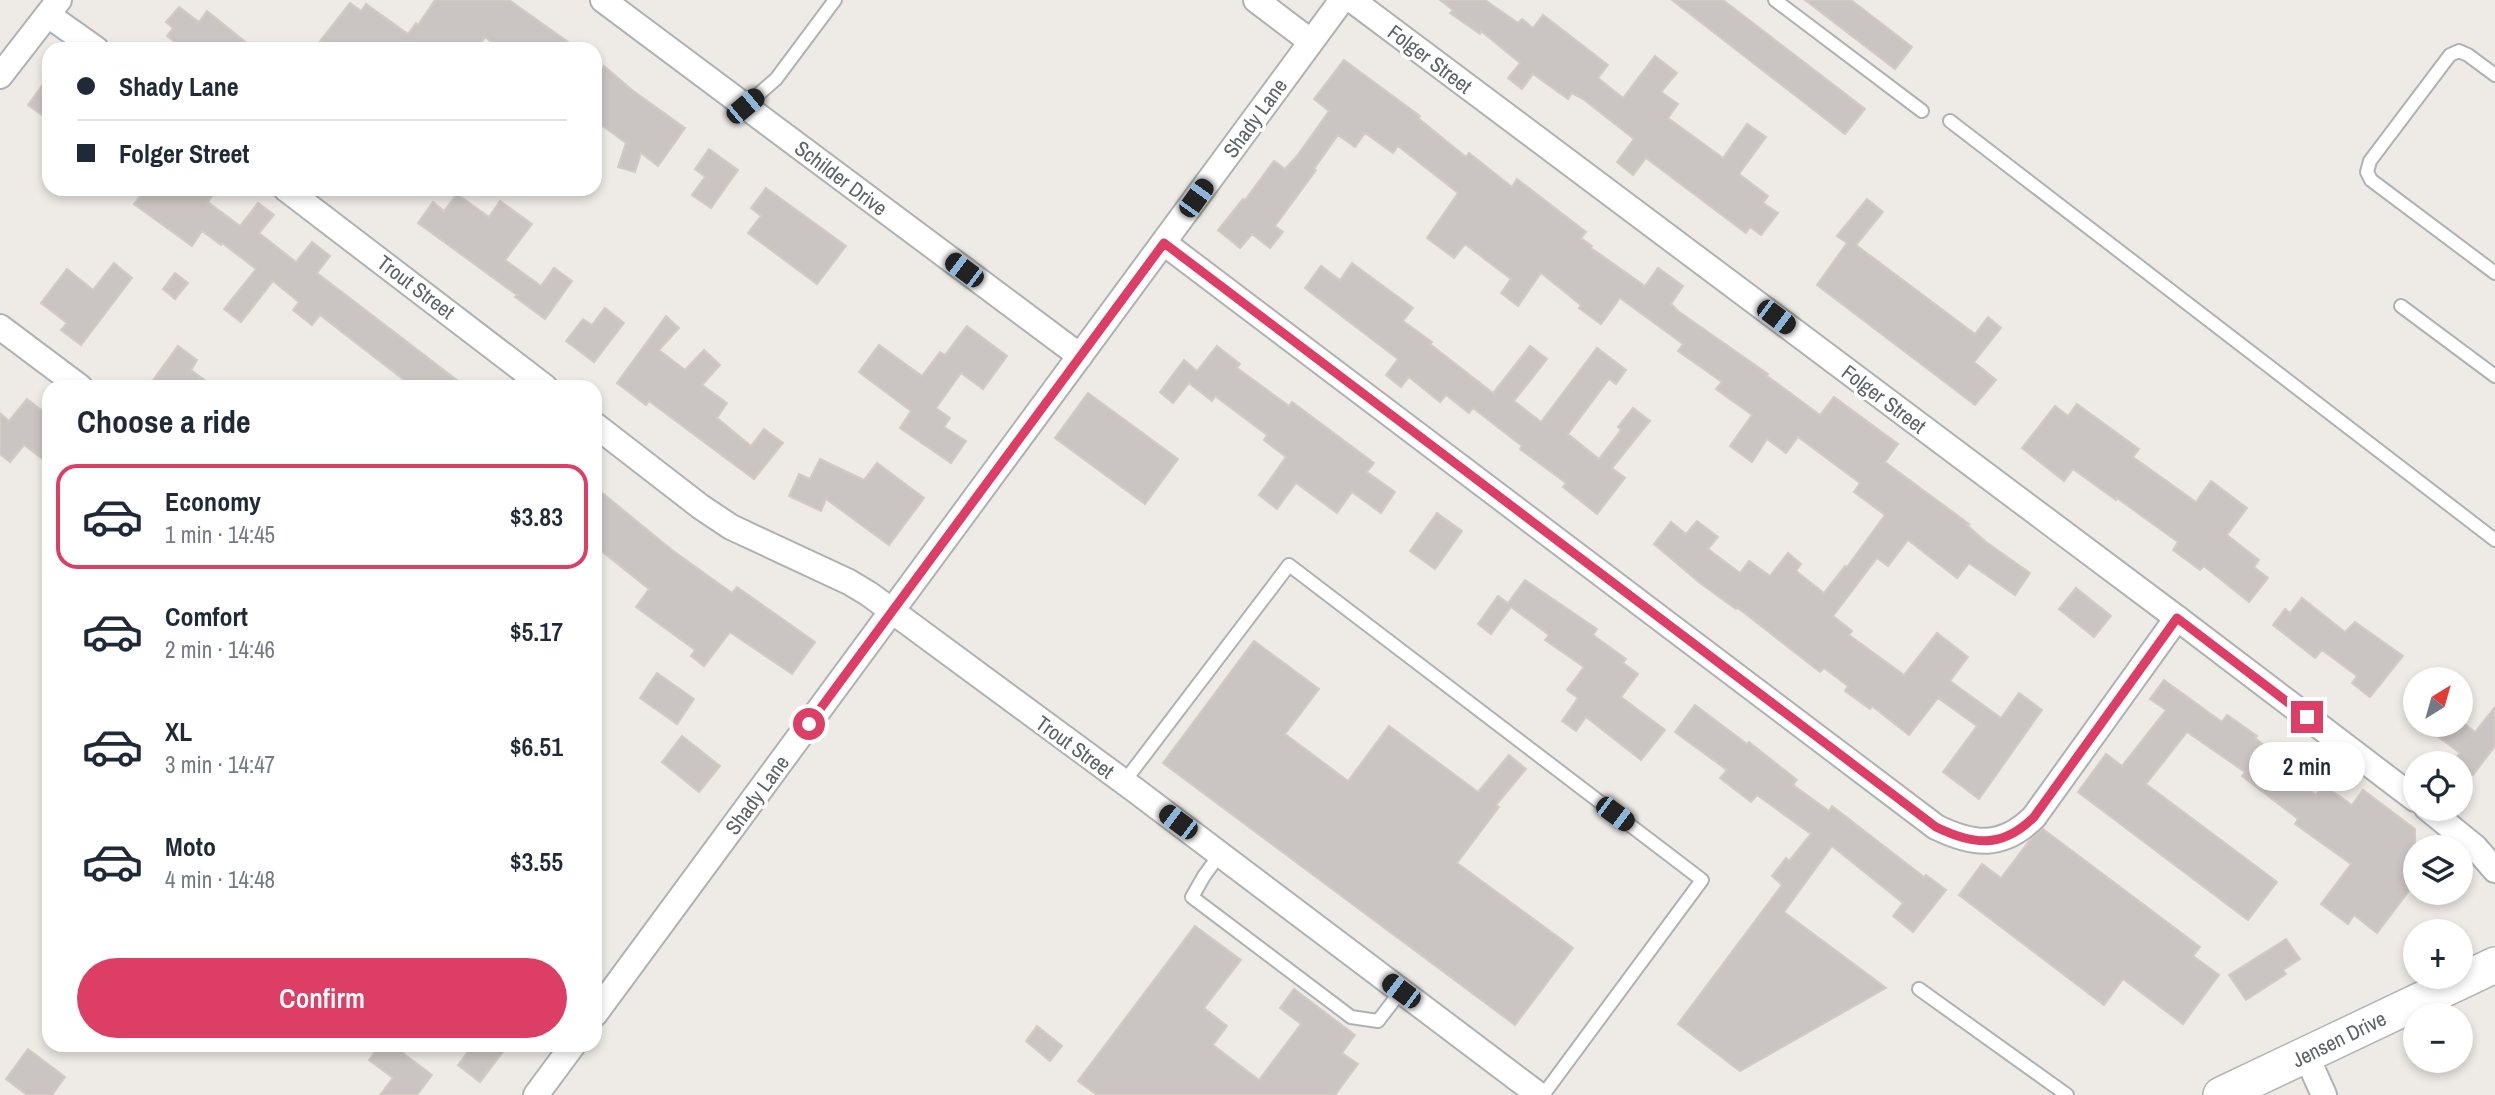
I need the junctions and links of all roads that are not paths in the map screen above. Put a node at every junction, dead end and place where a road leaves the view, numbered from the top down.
1 (603, 0) edge
2 (835, 0) edge
3 (1256, 0) edge
4 (1342, 0) edge
5 (1352, 0) edge
6 (1775, 0) edge
7 (53, 7) edge
8 (1310, 41) junction
9 (89, 42) edge
10 (2495, 75) edge
11 (0, 76) edge
12 (745, 106) junction
13 (1922, 111) dead end
14 (1950, 121) dead end
15 (295, 196) edge
16 (1164, 243) junction
17 (2495, 273) edge
18 (2401, 306) dead end
19 (0, 327) edge
20 (1080, 356) junction
21 (2495, 376) edge
22 (71, 380) edge
23 (536, 380) edge
24 (602, 430) edge
25 (2495, 540) edge
26 (892, 612) junction
27 (2177, 618) junction
28 (1124, 782) junction
29 (2403, 791) edge
30 (2443, 821) edge
31 (1220, 854) junction
32 (2495, 870) edge
33 (2495, 965) edge
34 (1919, 989) dead end
35 (1401, 991) junction
36 (602, 1005) edge
37 (568, 1052) edge
38 (2306, 1055) junction
39 (536, 1095) edge
40 (1541, 1095) edge
41 (2067, 1095) edge
42 (2221, 1095) edge
43 (2325, 1095) edge

1 - 12 street, Schilder Drive
2 - 12 lane
3 - 8 street
4 - 8 street, Shady Lane
5 - 27 street, Folger Street
6 - 13 lane
7 - 9 street
7 - 11 street
8 - 16 street, Shady Lane
10 - 17 lane
12 - 20 street, Schilder Drive
14 - 25 lane
15 - 23 street, Trout Street
16 - 20 street, Shady Lane
16 - 27 street
18 - 21 lane
19 - 22 street
20 - 26 street, Shady Lane
24 - 26 street, Trout Street
26 - 28 street, Trout Street
26 - 36 street, Shady Lane
27 - 29 street, Folger Street
28 - 31 street, Trout Street
28 - 40 lane
30 - 32 street
31 - 35 street, Trout Street
31 - 35 lane
33 - 38 main road, Jensen Drive
34 - 41 lane
35 - 40 street, Trout Street
37 - 39 street
38 - 42 main road, Jensen Drive
38 - 43 street

